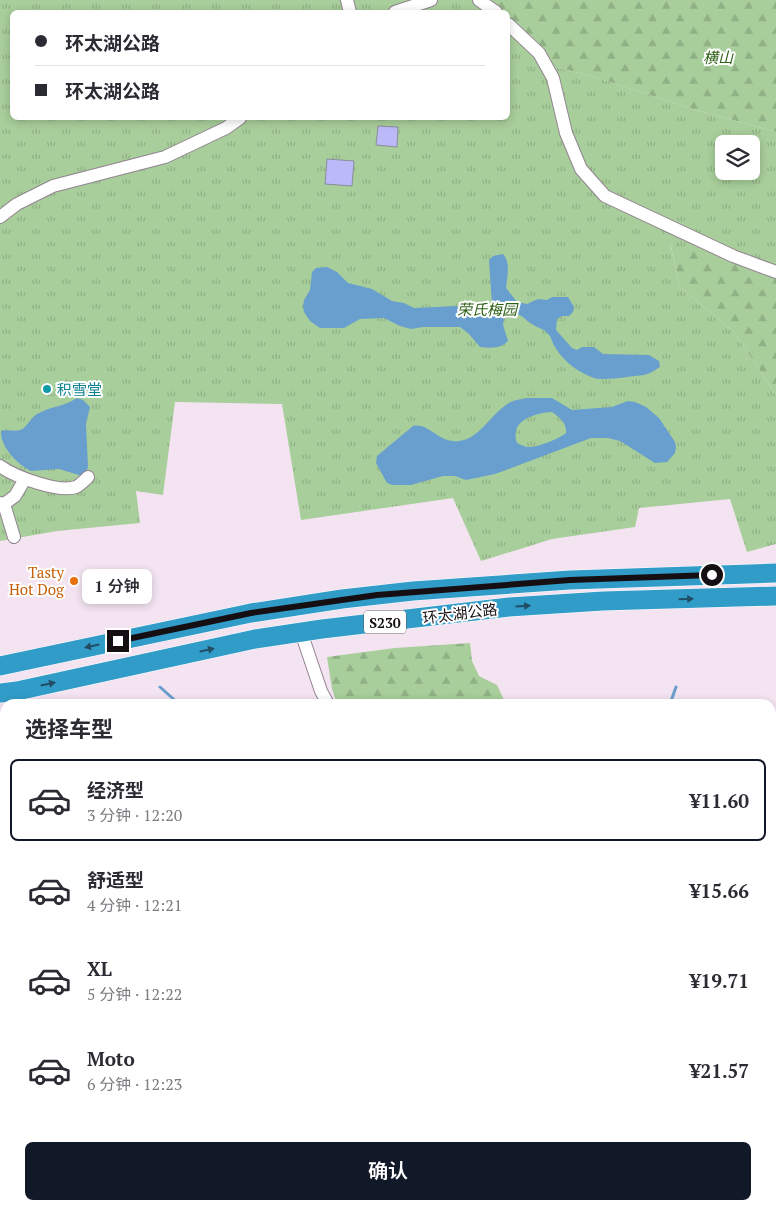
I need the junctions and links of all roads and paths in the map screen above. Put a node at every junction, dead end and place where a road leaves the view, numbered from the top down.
1 (431, 0) edge
2 (479, 0) edge
3 (400, 10) edge
4 (493, 10) edge
5 (510, 26) edge
6 (237, 120) edge
7 (0, 217) edge
8 (776, 272) edge
9 (0, 466) edge
10 (88, 477) dead end
11 (25, 479) junction
12 (2, 504) edge
13 (14, 537) dead end
14 (772, 572) edge
15 (776, 596) edge
16 (301, 632) junction
17 (0, 666) edge
18 (13, 696) edge
19 (325, 699) edge

1 - 3 street
2 - 4 street
5 - 8 street
6 - 7 street
9 - 11 street
10 - 11 street
11 - 12 street
12 - 13 street
14 -> 17 highway, 环太湖公路 / S230
16 -> 15 highway, 环太湖公路 / S230
18 -> 16 highway, 环太湖公路 / S230
16 - 19 street

